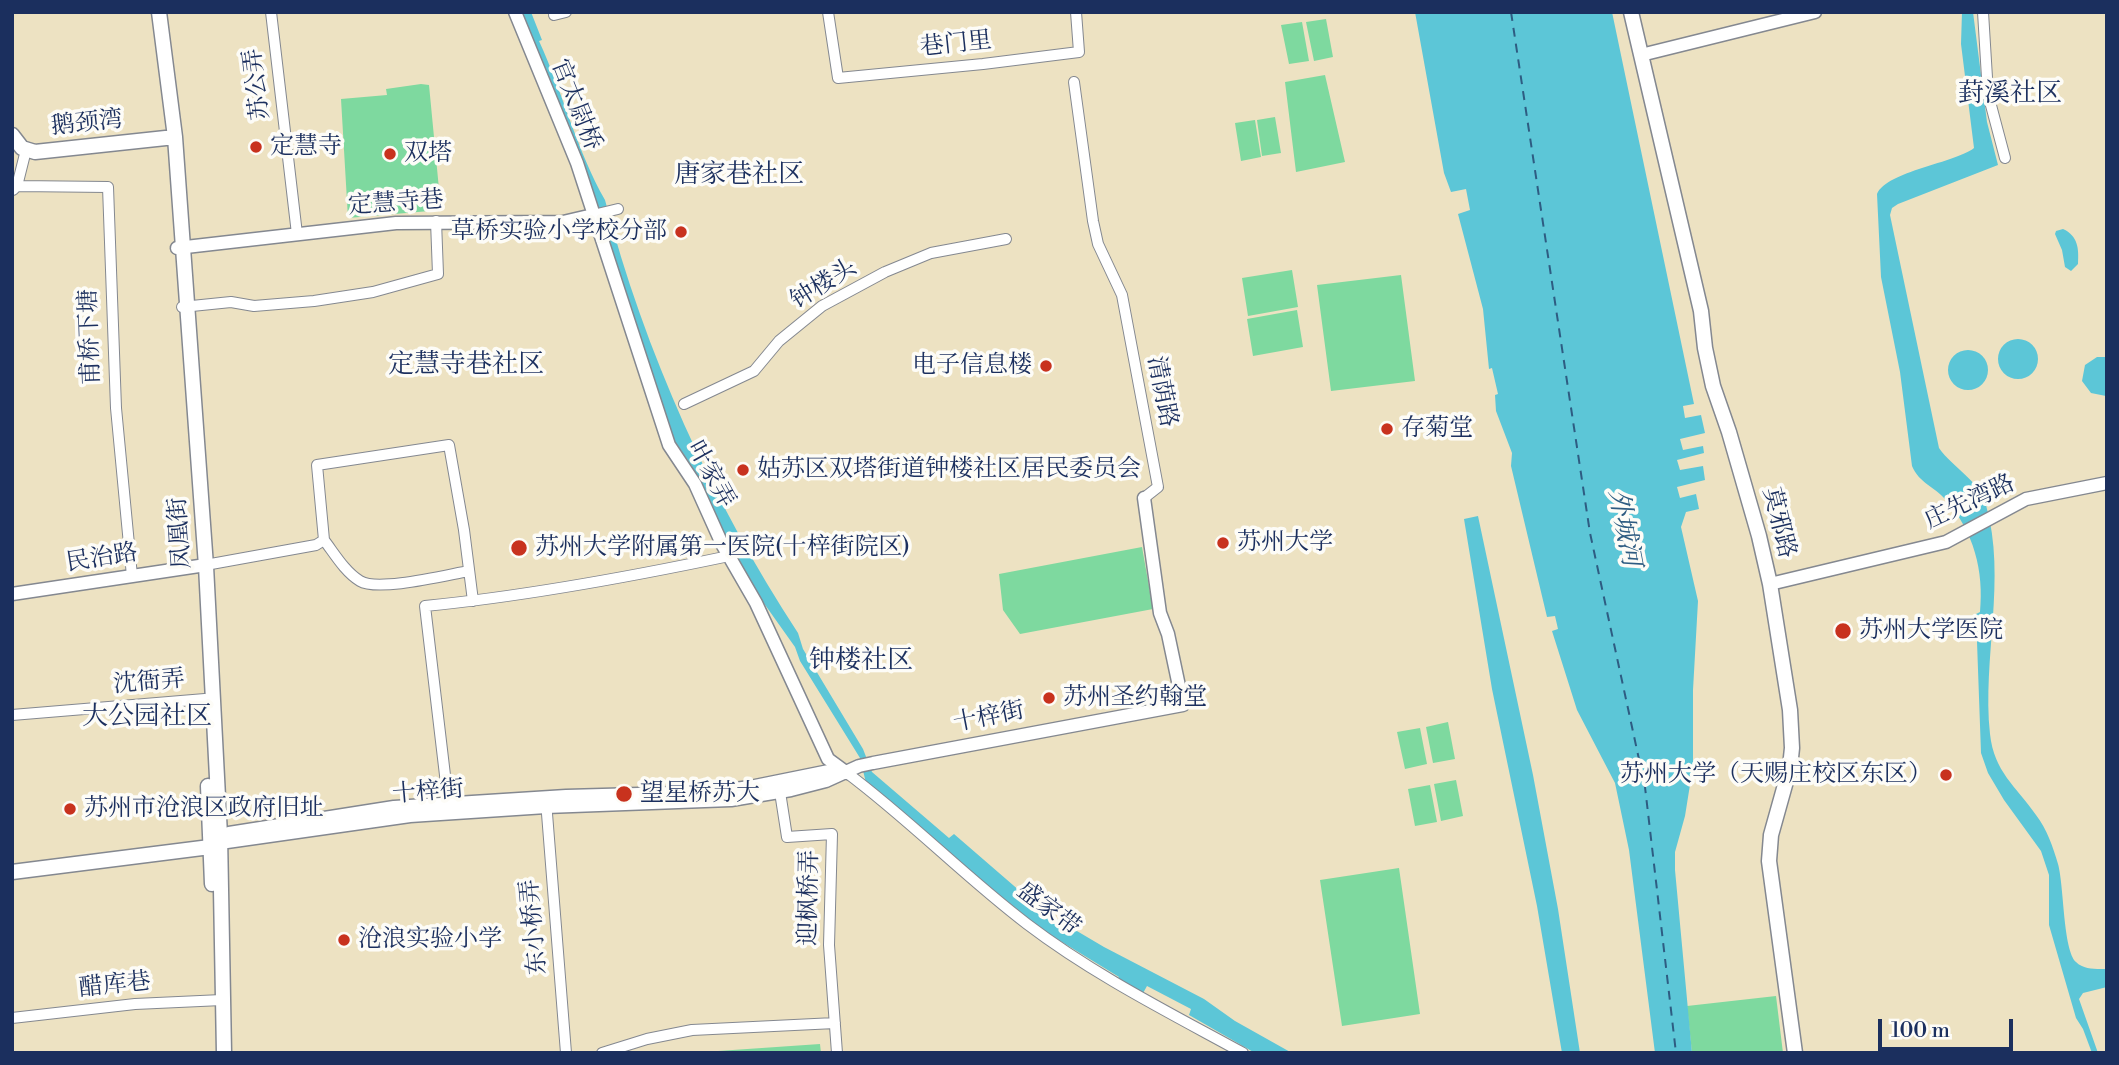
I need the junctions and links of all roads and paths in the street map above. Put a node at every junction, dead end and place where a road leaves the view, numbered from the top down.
1 (159, 12) edge
2 (271, 12) edge
3 (515, 12) edge
4 (566, 12) edge
5 (828, 12) edge
6 (1076, 12) edge
7 (1631, 12) edge
8 (1815, 12) edge
9 (1983, 12) edge
10 (554, 15) dead end
11 (1641, 55) junction
12 (1074, 82) dead end
13 (12, 135) edge
14 (171, 138) junction
15 (26, 150) junction
16 (2005, 158) dead end
17 (15, 188) edge
18 (614, 211) dead end
19 (596, 215) junction
20 (436, 221) junction
21 (297, 234) junction
22 (1006, 239) dead end
23 (180, 248) junction
24 (185, 307) junction
25 (684, 404) dead end
26 (2107, 484) edge
27 (1144, 498) joint
28 (324, 540) junction
29 (729, 556) junction
30 (202, 566) junction
31 (469, 571) junction
32 (132, 576) junction
33 (1770, 584) junction
34 (12, 594) edge
35 (472, 601) junction
36 (205, 699) junction
37 (1183, 705) joint
38 (12, 715) edge
39 (853, 769) junction
40 (780, 792) junction
41 (546, 802) junction
42 (449, 808) junction
43 (215, 841) junction
44 (12, 863) edge
45 (12, 872) edge
46 (219, 1000) junction
47 (12, 1018) edge
48 (835, 1023) junction
49 (218, 1053) edge
50 (224, 1053) edge
51 (566, 1053) edge
52 (602, 1053) edge
53 (838, 1053) edge
54 (1243, 1053) edge
55 (1795, 1053) edge

1 - 14 main road, 凤凰街
2 - 21 street, 苏公弄
3 - 19 street, 官太尉桥
4 - 10 street
5 - 6 street, 巷门里
7 - 11 main road, 莫邪路
8 - 11 street
9 - 16 street
11 - 33 main road, 莫邪路
12 - 27 street, 清荫路
13 - 15 main road, 鹅颈湾
14 - 15 main road, 鹅颈湾
14 - 23 main road, 凤凰街
15 - 17 street
17 - 32 street, 甫桥下塘
18 - 19 street, 定慧寺巷
19 - 20 street, 定慧寺巷
19 - 29 street, 叶家弄
20 - 21 street, 定慧寺巷
20 - 24 street
21 - 23 street, 定慧寺巷
22 - 25 street, 钟楼头
23 - 24 main road, 凤凰街
24 - 30 main road, 凤凰街
26 - 33 street, 庄先湾路
27 - 37 street, 清荫路
28 - 30 street
28 - 31 street
28 - 31 street
29 - 35 street
29 - 39 street, 叶家弄
30 - 32 street, 民治路
30 - 36 main road, 凤凰街
30 - 43 main road, 凤凰街
31 - 35 street
32 - 34 street, 民治路
33 - 55 main road, 莫邪路
35 - 42 street
36 - 38 street, 沈衙弄
36 - 43 main road, 凤凰街
37 - 39 street, 十梓街
39 - 40 street, 十梓街
39 - 41 street, 十梓街
39 - 54 street, 盛家带
40 - 41 street, 十梓街
40 - 48 street, 迎枫桥弄
41 - 42 street, 十梓街
41 - 51 street, 东小桥弄
42 - 43 street, 十梓街
43 - 44 main road, 十梓街
43 - 45 main road, 十梓街
43 - 46 main road, 凤凰街
46 - 47 street, 醋库巷
46 - 49 main road, 凤凰街
46 - 50 main road, 凤凰街
48 - 52 street
48 - 53 street, 迎枫桥弄

